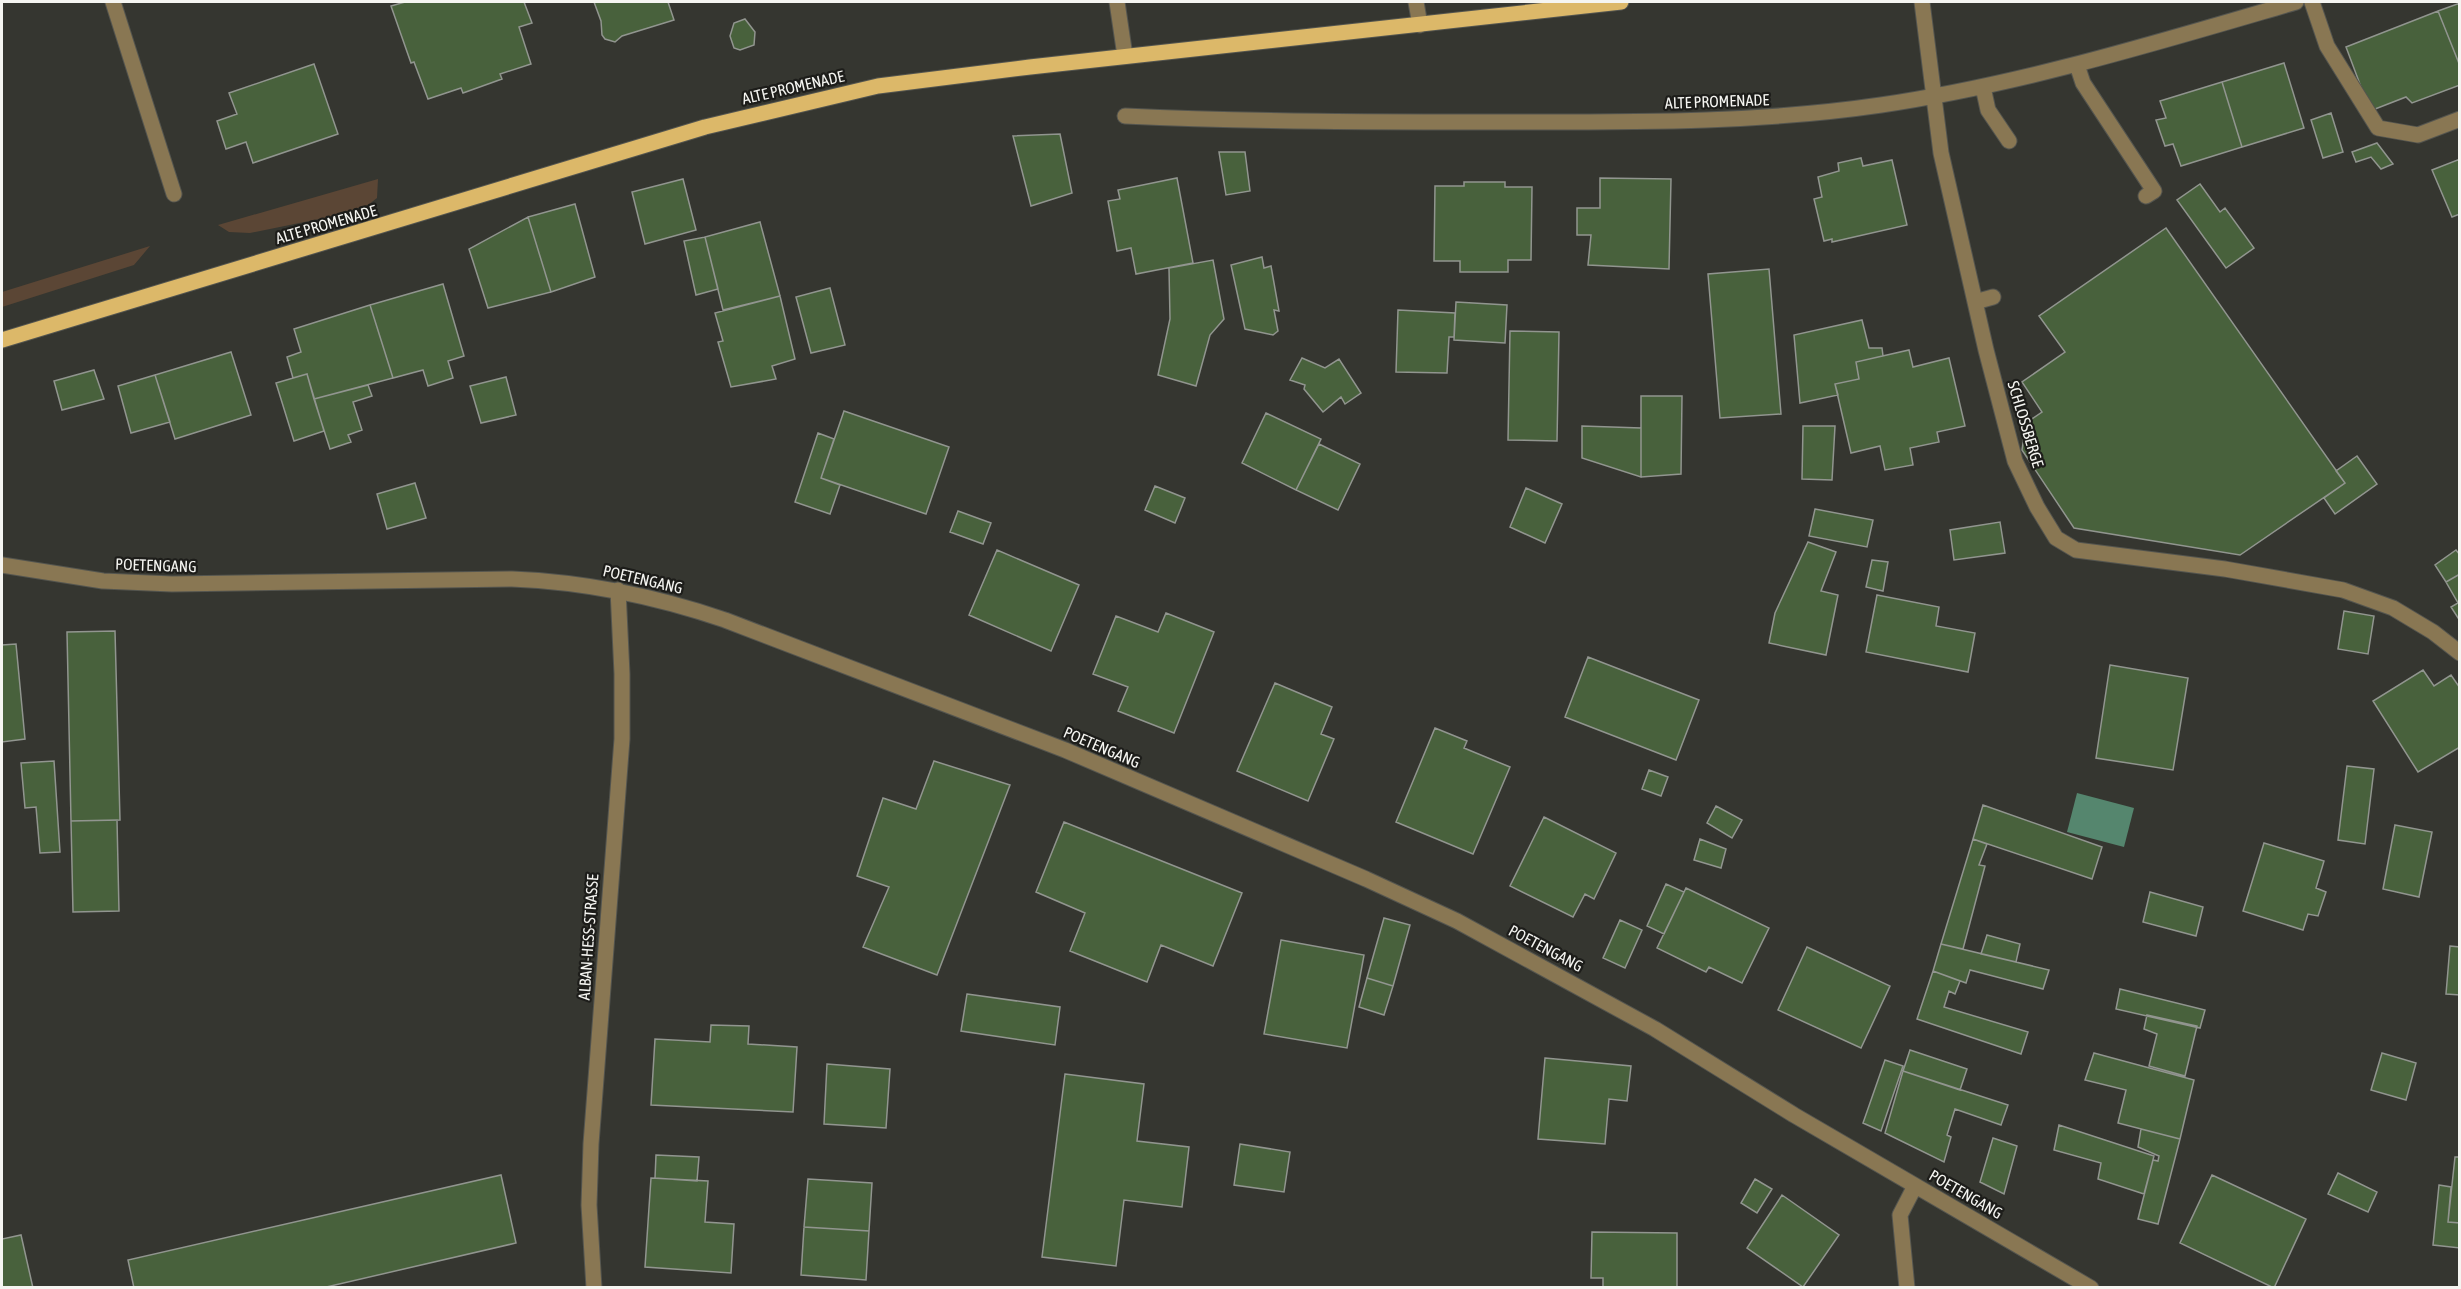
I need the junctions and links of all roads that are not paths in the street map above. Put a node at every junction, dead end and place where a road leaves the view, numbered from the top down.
1 (113, 2) edge
2 (1117, 2) edge
3 (1416, 2) edge
4 (1620, 2) edge
5 (1922, 2) edge
6 (2296, 2) edge
7 (2312, 2) edge
8 (1420, 25) junction
9 (1125, 56) junction
10 (2077, 65) junction
11 (1983, 87) junction
12 (1933, 96) junction
13 (1125, 116) dead end
14 (2460, 118) edge
15 (2009, 141) dead end
16 (174, 194) dead end
17 (2146, 196) dead end
18 (1993, 297) dead end
19 (1975, 302) junction
20 (2, 340) edge
21 (2, 565) edge
22 (618, 590) junction
23 (2460, 653) edge
24 (1915, 1186) junction
25 (594, 1287) edge
26 (1907, 1287) edge
27 (2091, 1287) edge

1 - 16 street
2 - 9 street
3 - 8 street
4 - 8 main road, ALTE PROMENADE
5 - 12 street, SCHLOSSBERGE
6 - 10 street, ALTE PROMENADE
7 - 14 street
8 - 9 main road, ALTE PROMENADE
9 - 20 main road, ALTE PROMENADE
10 - 11 street, ALTE PROMENADE
10 - 17 street
11 - 12 street, ALTE PROMENADE
11 - 15 street
12 - 13 street, ALTE PROMENADE
12 - 19 street, SCHLOSSBERGE
18 - 19 street
19 - 23 street, SCHLOSSBERGE
21 - 22 street, POETENGANG
22 - 24 street, POETENGANG
22 - 25 street, ALBAN-HESS-STRASSE
24 - 26 street
24 - 27 street, POETENGANG

